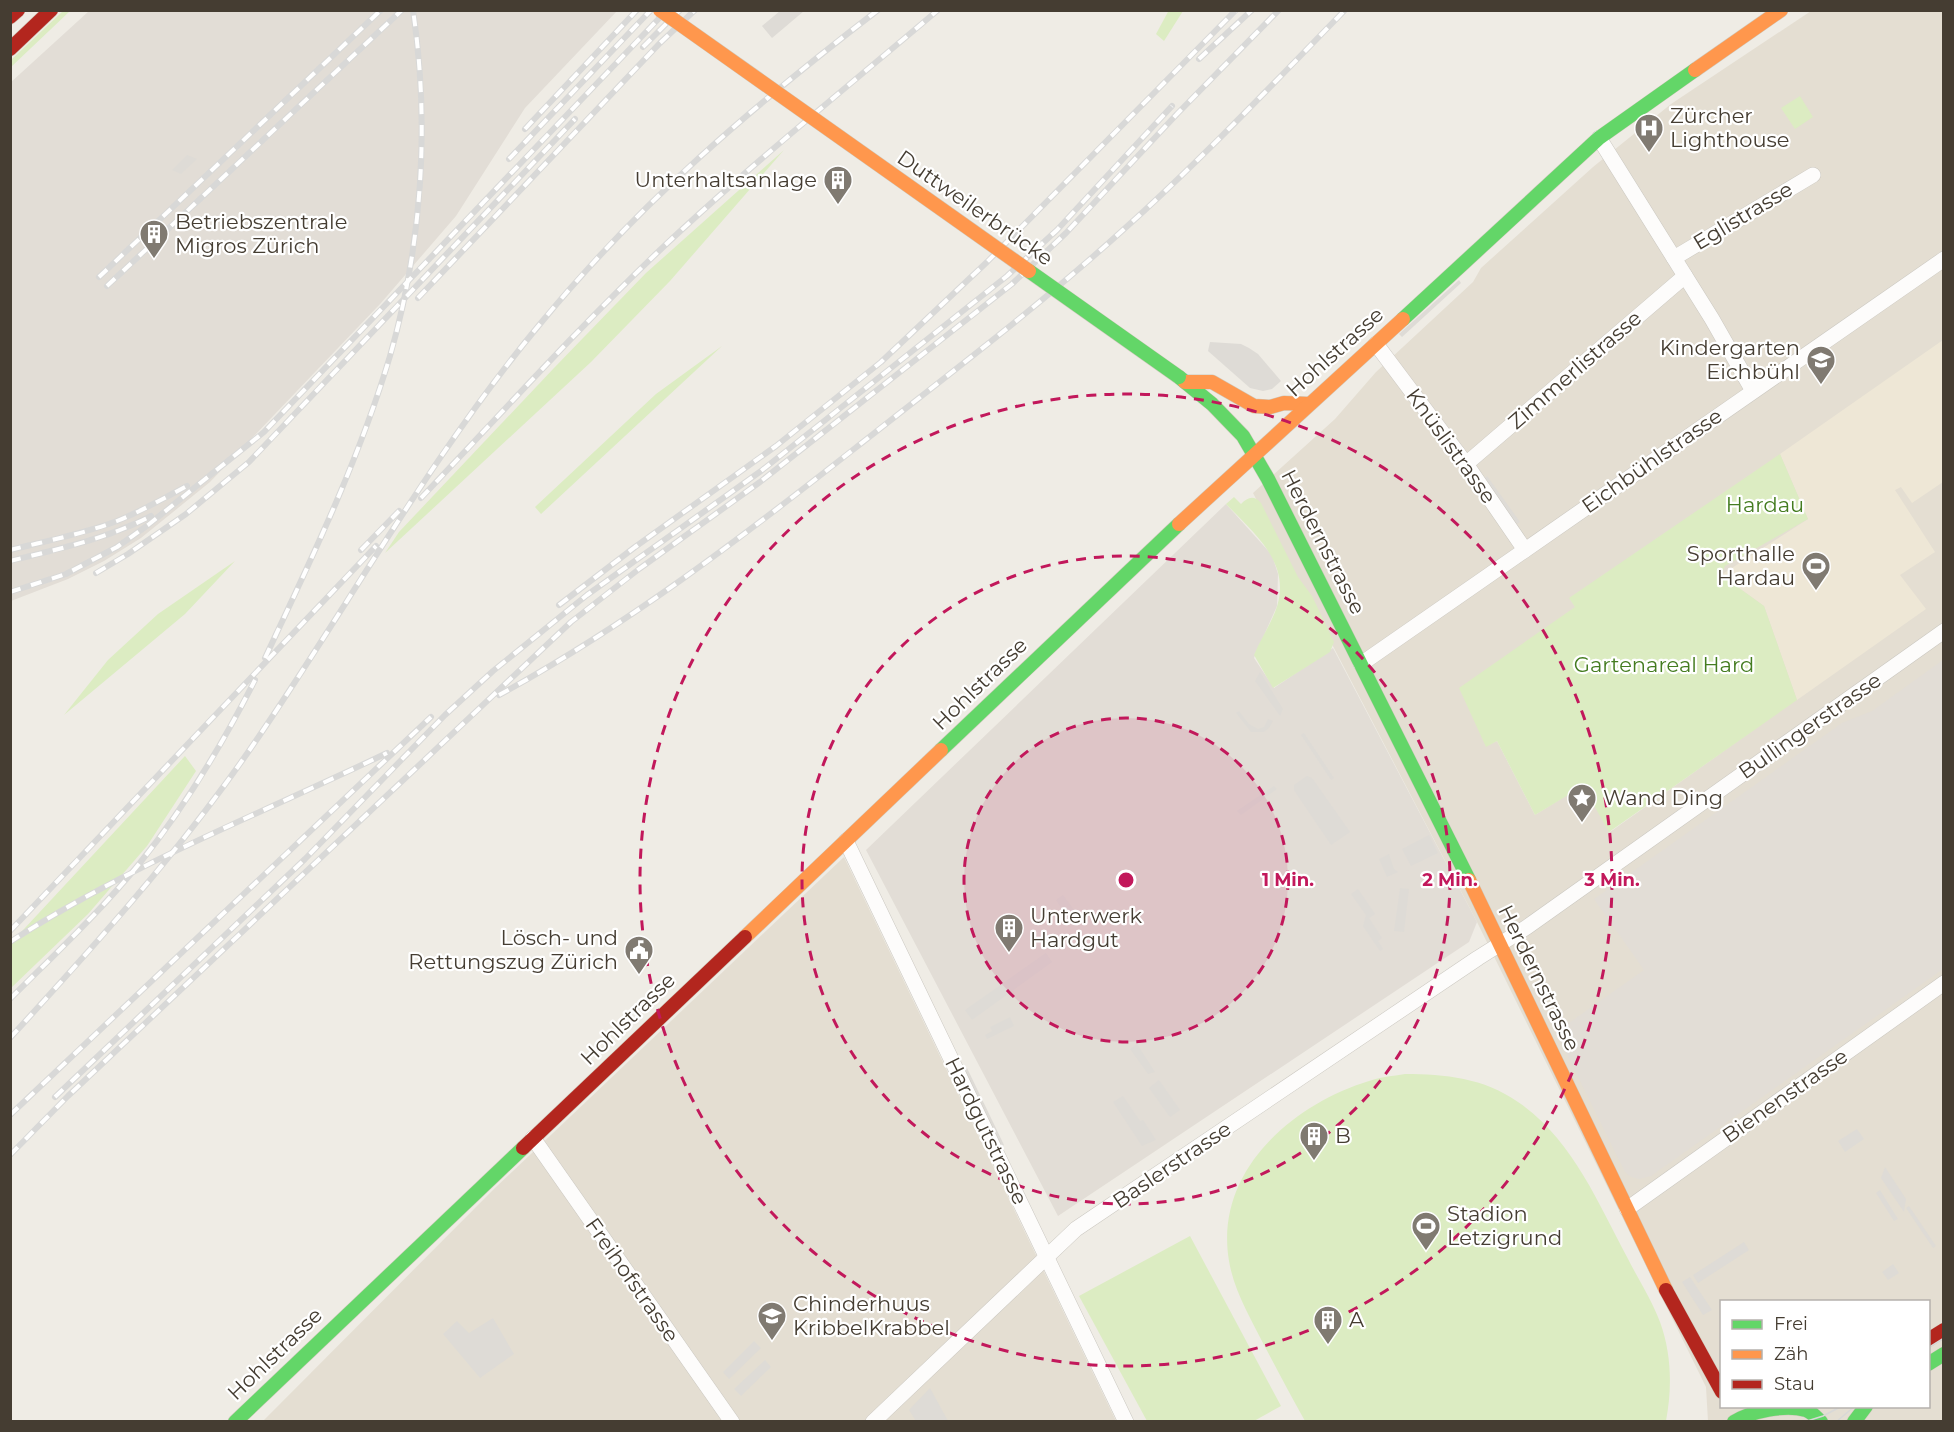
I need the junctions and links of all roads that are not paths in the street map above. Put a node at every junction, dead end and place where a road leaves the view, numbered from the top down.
1 (18, 10) edge
2 (51, 10) edge
3 (660, 10) edge
4 (1781, 10) edge
5 (10, 17) edge
6 (10, 49) edge
7 (1599, 138) junction
8 (1813, 175) dead end
9 (1674, 258) junction
10 (1944, 259) edge
11 (1684, 276) junction
12 (1376, 344) junction
13 (1182, 379) junction
14 (1753, 391) junction
15 (1310, 404) junction
16 (1254, 454) junction
17 (1466, 464) junction
18 (1525, 550) junction
19 (1944, 631) edge
20 (1361, 664) junction
21 (846, 841) junction
22 (1500, 944) junction
23 (1944, 983) edge
24 (533, 1138) junction
25 (1627, 1209) junction
26 (1045, 1256) junction
27 (1944, 1330) edge
28 (1930, 1339) edge
29 (1944, 1353) edge
30 (1930, 1363) edge
31 (1720, 1388) edge
32 (1865, 1408) edge
33 (1812, 1409) edge
34 (1734, 1416) edge
35 (235, 1422) edge
36 (732, 1422) edge
37 (873, 1422) edge
38 (1126, 1422) edge
39 (1821, 1422) edge
40 (1854, 1422) edge

1 - 5 street
2 - 6 street
3 - 13 street, Duttweilerbrücke, bridge
4 - 7 street, Hohlstrasse
7 - 9 street, Eglistrasse
7 - 12 street, Hohlstrasse
8 - 9 street, Eglistrasse
9 - 11 street, Eglistrasse
10 - 14 street, Eichbühlstrasse
11 - 14 street, Eglistrasse
11 - 17 street, Zimmerlistrasse
12 - 15 street, Hohlstrasse
12 - 17 street, Knüslistrasse
13 - 15 street
13 - 16 street, Duttweilerbrücke
14 - 18 street, Eichbühlstrasse
15 - 16 street, Hohlstrasse
16 - 20 street, Herdernstrasse
16 - 21 street, Hohlstrasse
17 - 18 street, Knüslistrasse
18 - 20 street, Eichbühlstrasse
19 - 22 street, Bullingerstrasse
20 - 22 street, Herdernstrasse
21 - 24 street, Hohlstrasse
21 - 26 street, Hardgutstrasse
22 - 25 street, Herdernstrasse
22 - 26 street, Baslerstrasse
23 - 25 street, Bienenstrasse
24 - 35 street, Hohlstrasse
24 - 36 street, Freihofstrasse
25 - 31 street, Herdernstrasse
26 - 37 street, Baslerstrasse
26 - 38 street, Hardgutstrasse
27 - 28 street
29 - 30 street
32 - 40 street
33 - 34 street
33 - 39 street

